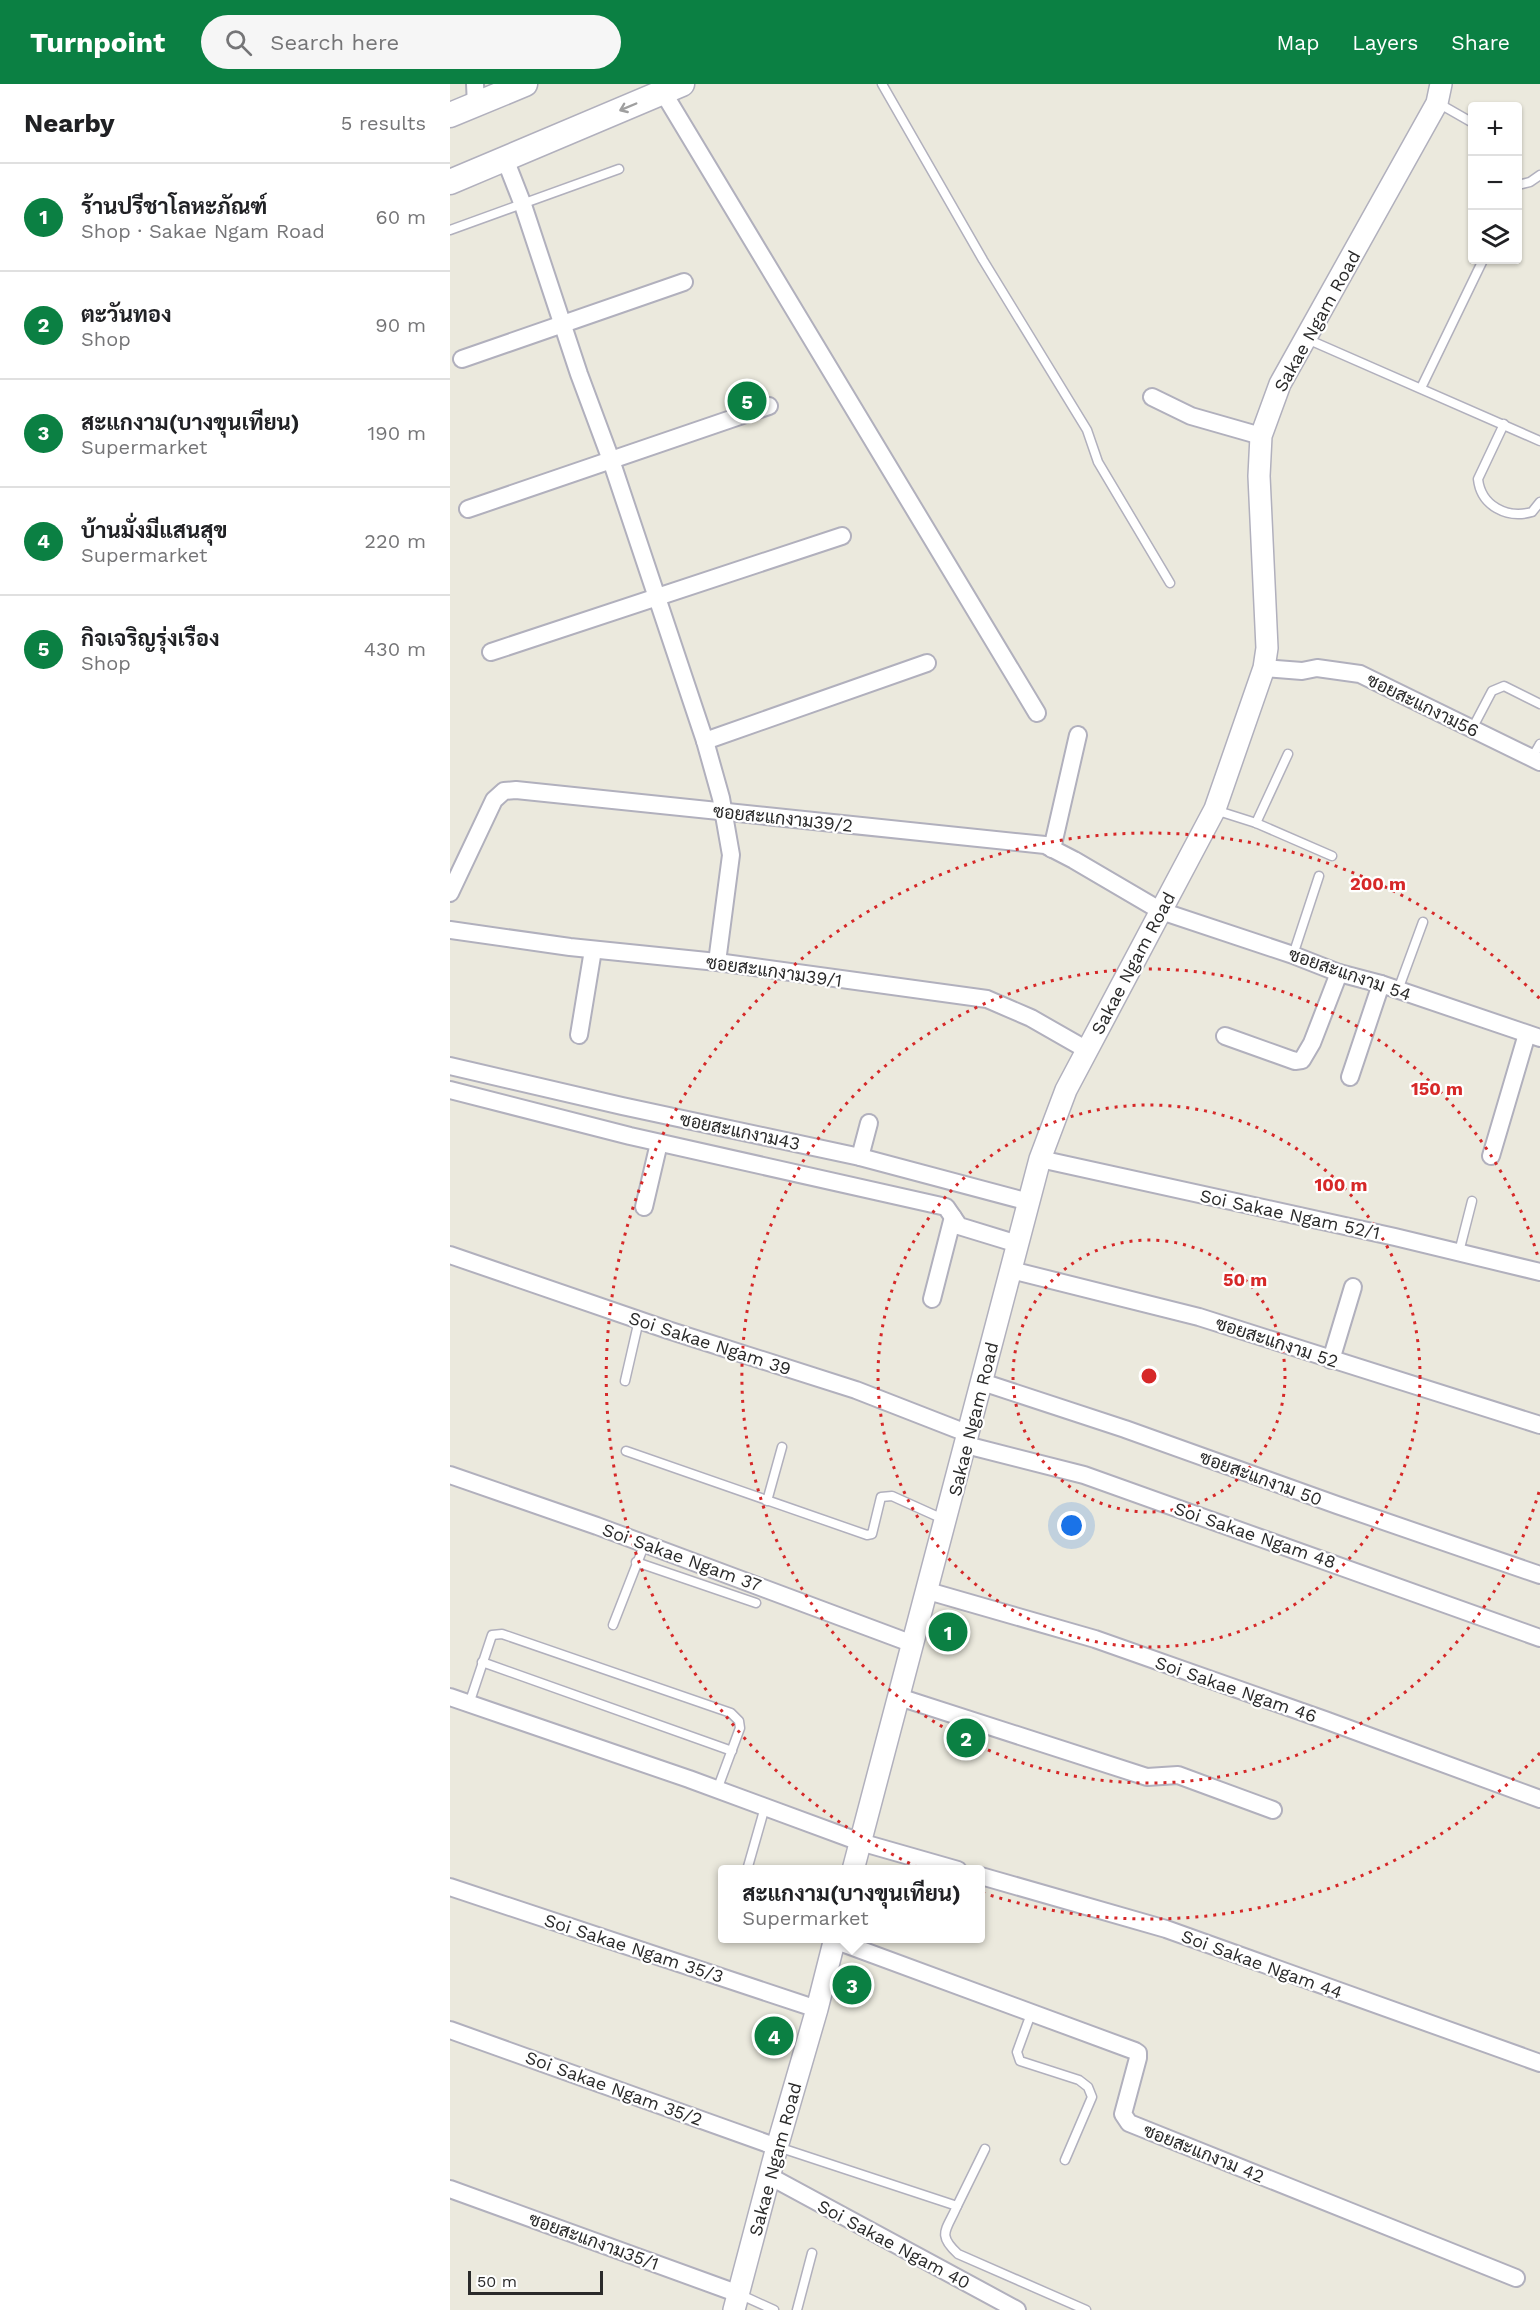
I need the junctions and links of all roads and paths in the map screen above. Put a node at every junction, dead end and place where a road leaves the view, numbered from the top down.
1 (525, 84) edge
2 (882, 84) edge
3 (673, 88) edge
4 (502, 89) edge
5 (1439, 93) edge
6 (475, 94) edge
7 (450, 115) edge
8 (1468, 119) edge
9 (505, 159) junction
10 (619, 169) dead end
11 (1540, 175) edge
12 (450, 182) edge
13 (1522, 185) edge
14 (523, 205) junction
15 (450, 230) edge
16 (1481, 264) edge
17 (684, 282) dead end
18 (562, 324) junction
19 (1306, 339) junction
20 (462, 359) dead end
21 (1421, 388) junction
22 (1152, 397) dead end
23 (769, 406) dead end
24 (1504, 424) junction
25 (1261, 436) junction
26 (1540, 441) edge
27 (611, 460) junction
28 (1540, 502) edge
29 (468, 509) dead end
30 (842, 536) dead end
31 (1170, 584) dead end
32 (656, 597) junction
33 (491, 652) dead end
34 (927, 663) dead end
35 (1264, 668) junction
36 (1540, 704) edge
37 (1037, 713) dead end
38 (1472, 729) junction
39 (1078, 735) dead end
40 (705, 741) junction
41 (1288, 754) dead end
42 (1538, 755) edge
43 (1215, 809) junction
44 (723, 812) junction
45 (1256, 823) junction
46 (1052, 849) junction
47 (1332, 856) dead end
48 (1319, 876) dead end
49 (450, 893) edge
50 (1161, 911) junction
51 (1423, 922) dead end
52 (450, 930) edge
53 (593, 950) junction
54 (1293, 955) junction
55 (717, 962) junction
56 (1339, 973) junction
57 (1381, 984) junction
58 (1398, 990) junction
59 (579, 1035) dead end
60 (1225, 1036) dead end
61 (1534, 1036) edge
62 (1087, 1050) junction
63 (450, 1066) edge
64 (1350, 1077) dead end
65 (450, 1090) edge
66 (869, 1123) dead end
67 (658, 1143) junction
68 (1491, 1156) dead end
69 (860, 1157) junction
70 (1040, 1159) junction
71 (1472, 1201) dead end
72 (1029, 1202) junction
73 (644, 1207) dead end
74 (953, 1217) junction
75 (1018, 1244) junction
76 (1459, 1252) junction
77 (450, 1255) edge
78 (1011, 1270) junction
79 (1540, 1272) edge
80 (1353, 1287) dead end
81 (932, 1299) dead end
82 (639, 1320) junction
83 (1332, 1360) junction
84 (625, 1381) dead end
85 (982, 1382) junction
86 (1540, 1425) edge
87 (967, 1440) junction
88 (782, 1447) dead end
89 (626, 1451) dead end
90 (450, 1475) edge
91 (767, 1501) junction
92 (946, 1520) junction
93 (645, 1544) junction
94 (636, 1562) junction
95 (1540, 1575) edge
96 (928, 1591) junction
97 (756, 1603) dead end
98 (613, 1625) dead end
99 (1540, 1638) edge
100 (913, 1644) junction
101 (483, 1662) junction
102 (450, 1697) edge
103 (899, 1697) junction
104 (469, 1704) junction
105 (732, 1751) junction
106 (717, 1790) junction
107 (1540, 1799) edge
108 (765, 1807) junction
109 (1273, 1810) dead end
110 (860, 1842) junction
111 (748, 1865) edge
112 (854, 1865) edge
113 (943, 1865) edge
114 (985, 1877) edge
115 (450, 1887) edge
116 (833, 1943) edge
117 (845, 1943) edge
118 (817, 2009) junction
119 (1032, 2011) junction
120 (450, 2030) edge
121 (1540, 2062) edge
122 (777, 2147) junction
123 (985, 2149) dead end
124 (1065, 2160) dead end
125 (771, 2177) junction
126 (450, 2189) edge
127 (957, 2206) junction
128 (812, 2253) dead end
129 (1516, 2278) dead end
130 (737, 2302) edge
131 (774, 2310) edge
132 (797, 2310) edge
133 (1017, 2310) edge
134 (1086, 2310) edge

1 - 4 main road
2 - 31 lane
3 -> 9 main road
3 - 37 street
4 - 6 main road
5 - 8 lane
5 - 19 street, Sakae Ngam Road
6 - 7 main road
9 - 12 main road
9 - 14 street
10 - 14 lane
11 - 13 lane
14 - 15 lane
14 - 18 street
16 - 21 lane
17 - 18 street
18 - 20 street
18 - 27 street
19 - 21 lane
19 - 25 street, Sakae Ngam Road
21 - 24 lane
22 - 25 street
23 - 27 street
24 - 26 lane
24 - 28 lane
25 - 35 street, Sakae Ngam Road
27 - 29 street
27 - 32 street
30 - 32 street
32 - 33 street
32 - 40 street
34 - 40 street
35 - 38 street, ซอยสะแกงาม56
35 - 43 street, Sakae Ngam Road
36 - 38 lane
38 - 42 street, ซอยสะแกงาม56
39 - 46 street
40 - 44 street
41 - 45 lane
43 - 45 lane
43 - 50 street, Sakae Ngam Road
44 - 46 street, ซอยสะแกงาม39/2
44 - 49 street, ซอยสะแกงาม39/2
44 - 55 street
45 - 47 lane
46 - 50 street, ซอยสะแกงาม39/2
48 - 54 lane
50 - 54 street, ซอยสะแกงาม 54
50 - 62 street, Sakae Ngam Road
51 - 58 lane
52 - 53 street, ซอยสะแกงาม39/1
53 - 55 street, ซอยสะแกงาม39/1
53 - 59 street
54 - 56 street, ซอยสะแกงาม 54
55 - 62 street, ซอยสะแกงาม39/1
56 - 57 street, ซอยสะแกงาม 54
56 - 60 street
57 - 58 street, ซอยสะแกงาม 54
57 - 64 street
58 - 61 street, ซอยสะแกงาม 54
61 - 68 street
62 - 70 street, Sakae Ngam Road
63 - 69 street, ซอยสะแกงาม43
65 - 67 street
66 - 69 street
67 - 73 street
67 - 74 street
69 - 72 street, ซอยสะแกงาม43
70 - 72 street, Sakae Ngam Road
70 - 76 street, Soi Sakae Ngam 52/1
71 - 76 lane
72 - 75 street, Sakae Ngam Road
74 - 75 street
74 - 81 street
75 - 78 street, Sakae Ngam Road
76 - 79 street, Soi Sakae Ngam 52/1
77 - 82 street, Soi Sakae Ngam 39
78 - 83 street, ซอยสะแกงาม 52
78 - 85 street, Sakae Ngam Road
80 - 83 street
82 - 84 lane
82 - 87 street, Soi Sakae Ngam 39
83 - 86 street, ซอยสะแกงาม 52
85 - 87 street, Sakae Ngam Road
85 - 95 street, ซอยสะแกงาม 50
87 - 92 street, Sakae Ngam Road
87 - 99 street, Soi Sakae Ngam 48
88 - 91 lane
89 - 91 lane
90 - 93 street, Soi Sakae Ngam 37
91 - 92 lane
92 - 96 street, Sakae Ngam Road
93 - 94 lane
93 - 100 street, Soi Sakae Ngam 37
94 - 97 lane
94 - 98 lane
96 - 100 street, Sakae Ngam Road
96 - 107 street, Soi Sakae Ngam 46
100 - 103 street, Sakae Ngam Road
101 - 104 lane
101 - 105 lane
101 - 105 lane
102 - 104 street
103 - 109 street
103 - 110 street, Sakae Ngam Road
104 - 106 street
105 - 106 lane
106 - 108 street
108 - 110 street
108 - 111 lane
110 - 112 street, Sakae Ngam Road
110 - 113 street
114 - 121 street, Soi Sakae Ngam 44
115 - 118 street, Soi Sakae Ngam 35/3
116 - 118 street, Sakae Ngam Road
117 - 119 street, ซอยสะแกงาม 42
118 - 122 street, Sakae Ngam Road
119 - 124 lane
119 - 129 street, ซอยสะแกงาม 42
120 - 122 street, Soi Sakae Ngam 35/2
122 - 125 street, Sakae Ngam Road
122 - 127 lane
123 - 127 lane
125 - 130 street, Sakae Ngam Road
125 - 133 street, Soi Sakae Ngam 40
126 - 130 street, ซอยสะแกงาม35/1
127 - 134 lane
128 - 132 lane
130 - 131 lane

